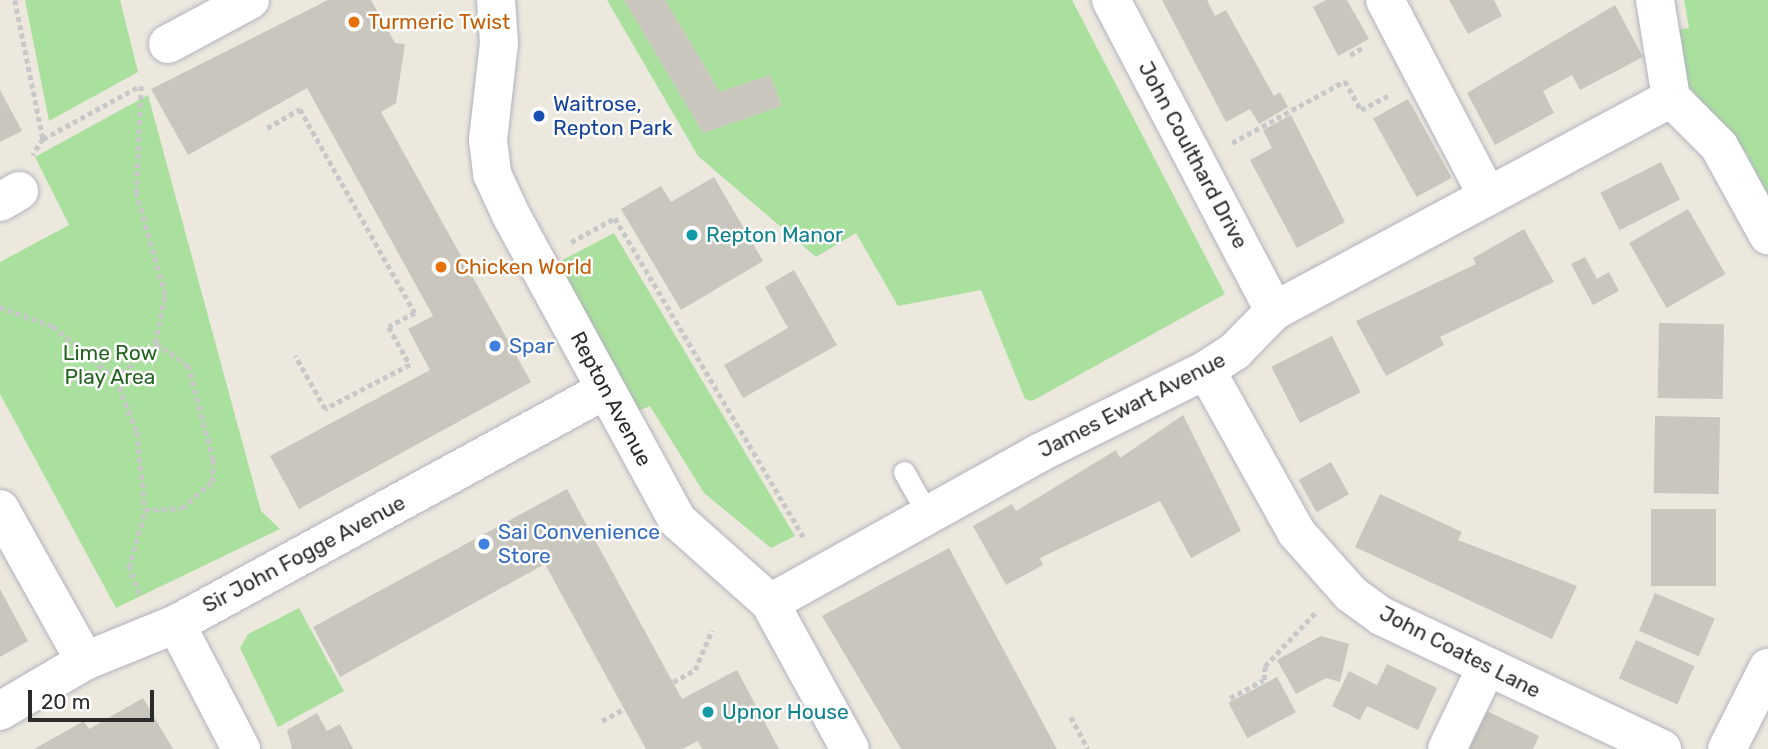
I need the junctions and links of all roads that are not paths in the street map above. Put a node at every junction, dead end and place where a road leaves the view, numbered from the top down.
1 (250, 0) edge
2 (496, 0) edge
3 (1111, 0) edge
4 (1385, 0) edge
5 (1655, 0) edge
6 (168, 44) dead end
7 (1671, 98) junction
8 (1488, 195) junction
9 (1768, 235) edge
10 (1274, 311) junction
11 (1206, 370) junction
12 (605, 390) junction
13 (904, 472) dead end
14 (0, 509) edge
15 (928, 515) junction
16 (770, 603) junction
17 (160, 614) junction
18 (85, 661) junction
19 (1486, 667) junction
20 (1768, 668) edge
21 (0, 711) edge
22 (241, 749) edge
23 (850, 749) edge
24 (1447, 749) edge
25 (1662, 749) edge
26 (1727, 749) edge

1 - 6 street
2 - 12 street, Repton Avenue
3 - 10 street, John Coulthard Drive
4 - 8 street
5 - 7 street
7 - 8 street, James Ewart Avenue
7 - 9 street
8 - 10 street, James Ewart Avenue
10 - 11 street, James Ewart Avenue
11 - 15 street, James Ewart Avenue
11 - 19 street, John Coates Lane
12 - 16 street, Repton Avenue
12 - 17 street, Sir John Fogge Avenue
13 - 15 lane
14 - 18 street
15 - 16 street, James Ewart Avenue
16 - 23 street, Repton Avenue
17 - 18 street, Sir John Fogge Avenue
17 - 22 street
18 - 21 street, Sir John Fogge Avenue
19 - 24 street
19 - 25 street, John Coates Lane
20 - 26 street

